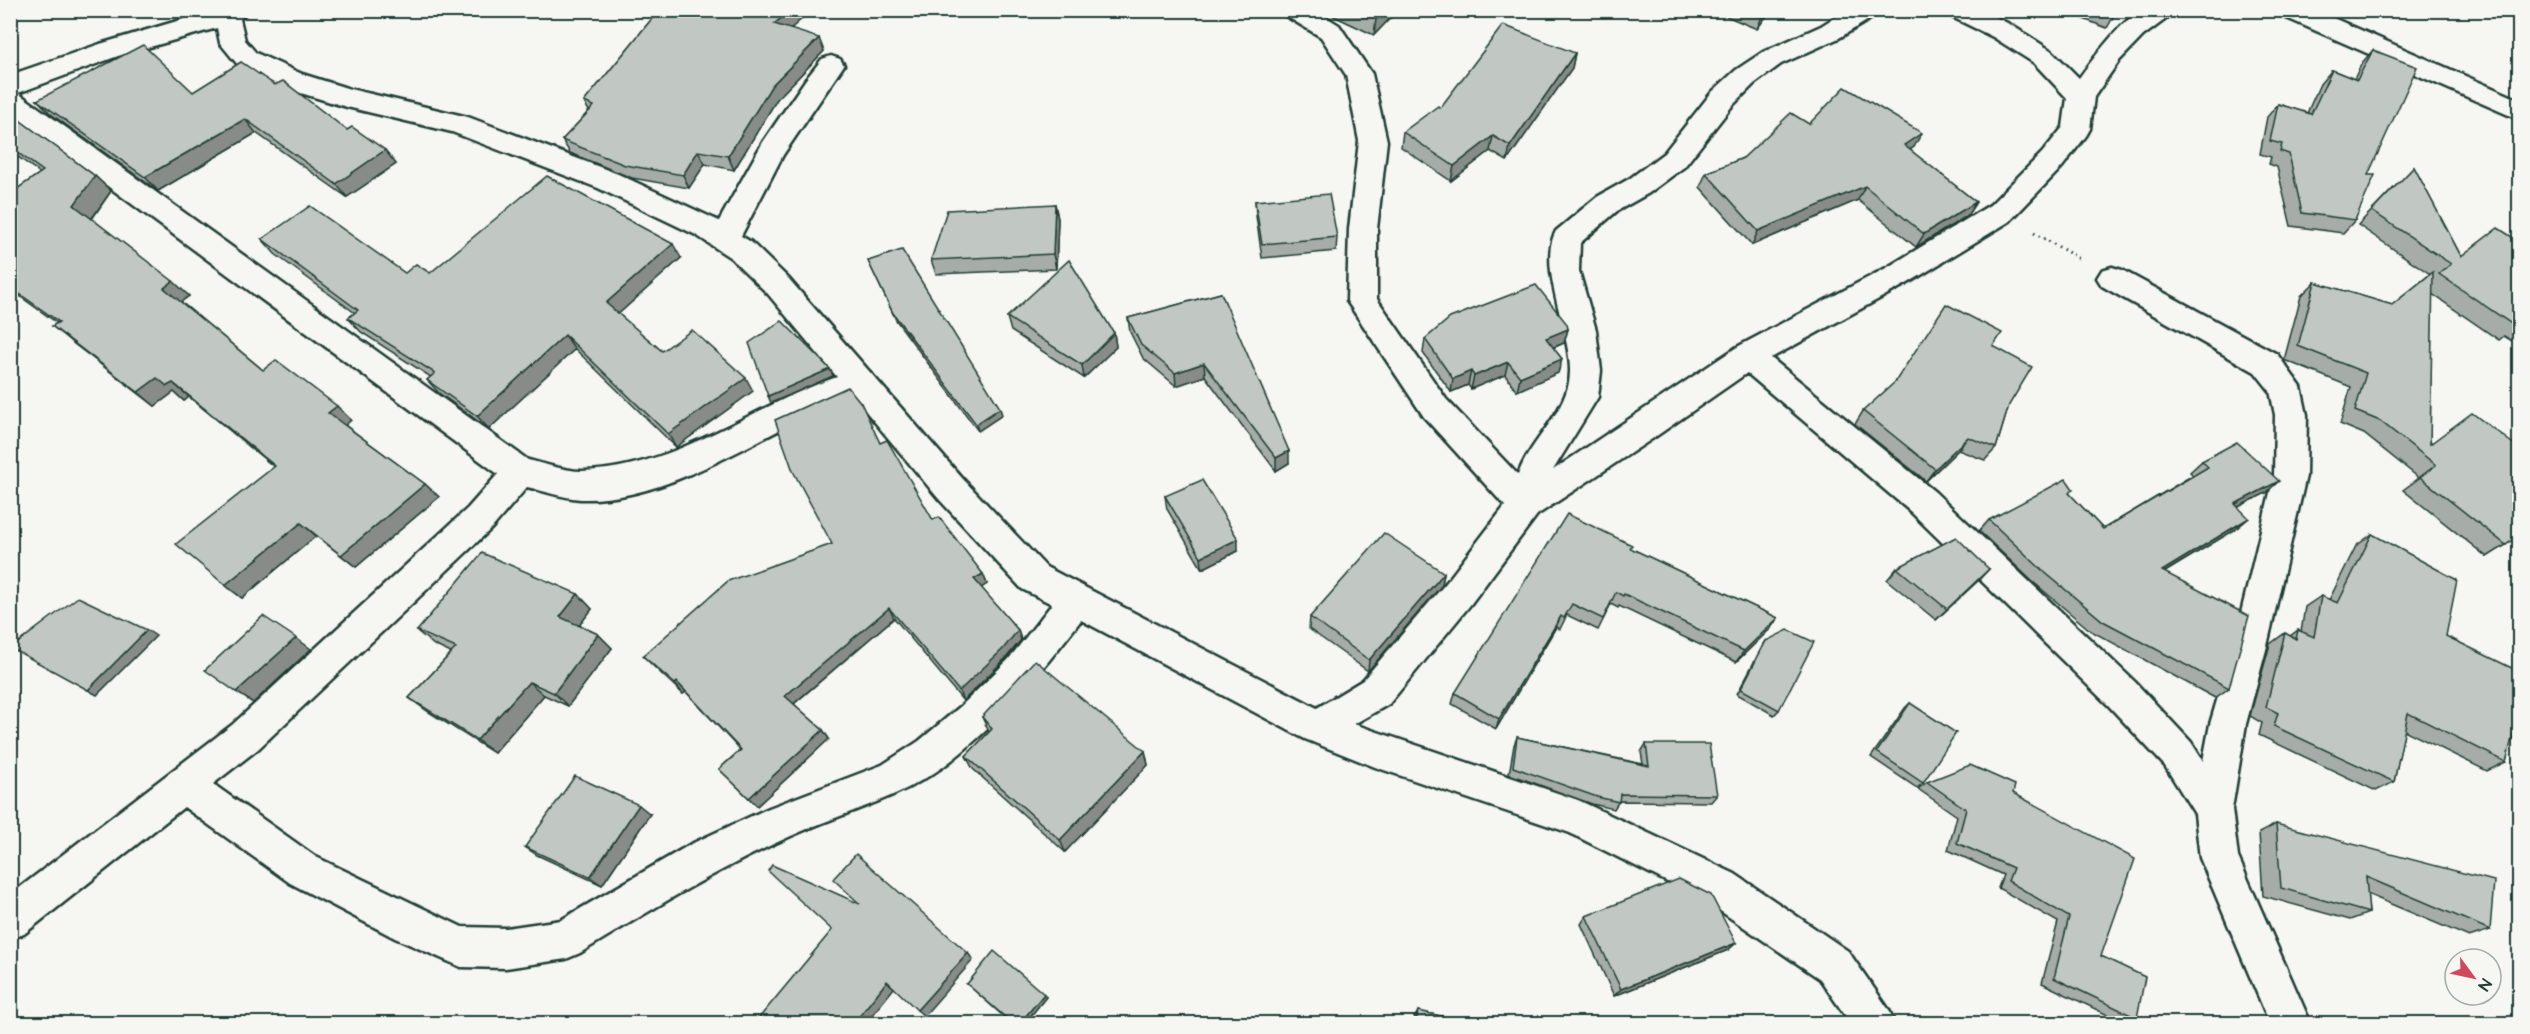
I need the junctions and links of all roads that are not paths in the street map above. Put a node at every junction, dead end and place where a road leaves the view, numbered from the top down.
1 (1295, 10) edge
2 (1866, 10) edge
3 (1959, 10) edge
4 (2161, 10) edge
5 (2290, 10) edge
6 (231, 13) edge
7 (831, 65) dead end
8 (10, 86) edge
9 (2081, 96) junction
10 (10, 100) edge
11 (2520, 111) edge
12 (725, 239) junction
13 (2112, 278) road end
14 (1749, 356) junction
15 (861, 382) junction
16 (520, 472) junction
17 (1525, 505) junction
18 (1076, 600) junction
19 (1318, 727) junction
20 (183, 785) junction
21 (2213, 809) junction
22 (10, 920) edge
23 (1875, 1023) edge
24 (2291, 1023) edge

1 - 17 street
2 - 17 street
3 - 9 street
4 - 9 street
5 - 11 street
6 - 8 street
6 - 12 street
7 - 12 street
9 - 14 street
10 - 16 street
12 - 15 street
13 - 21 street
14 - 17 street
14 - 21 street
15 - 16 street
15 - 18 street
16 - 20 street
17 - 19 street
18 - 19 street
18 - 20 street
19 - 23 street
20 - 22 street
21 - 24 street

